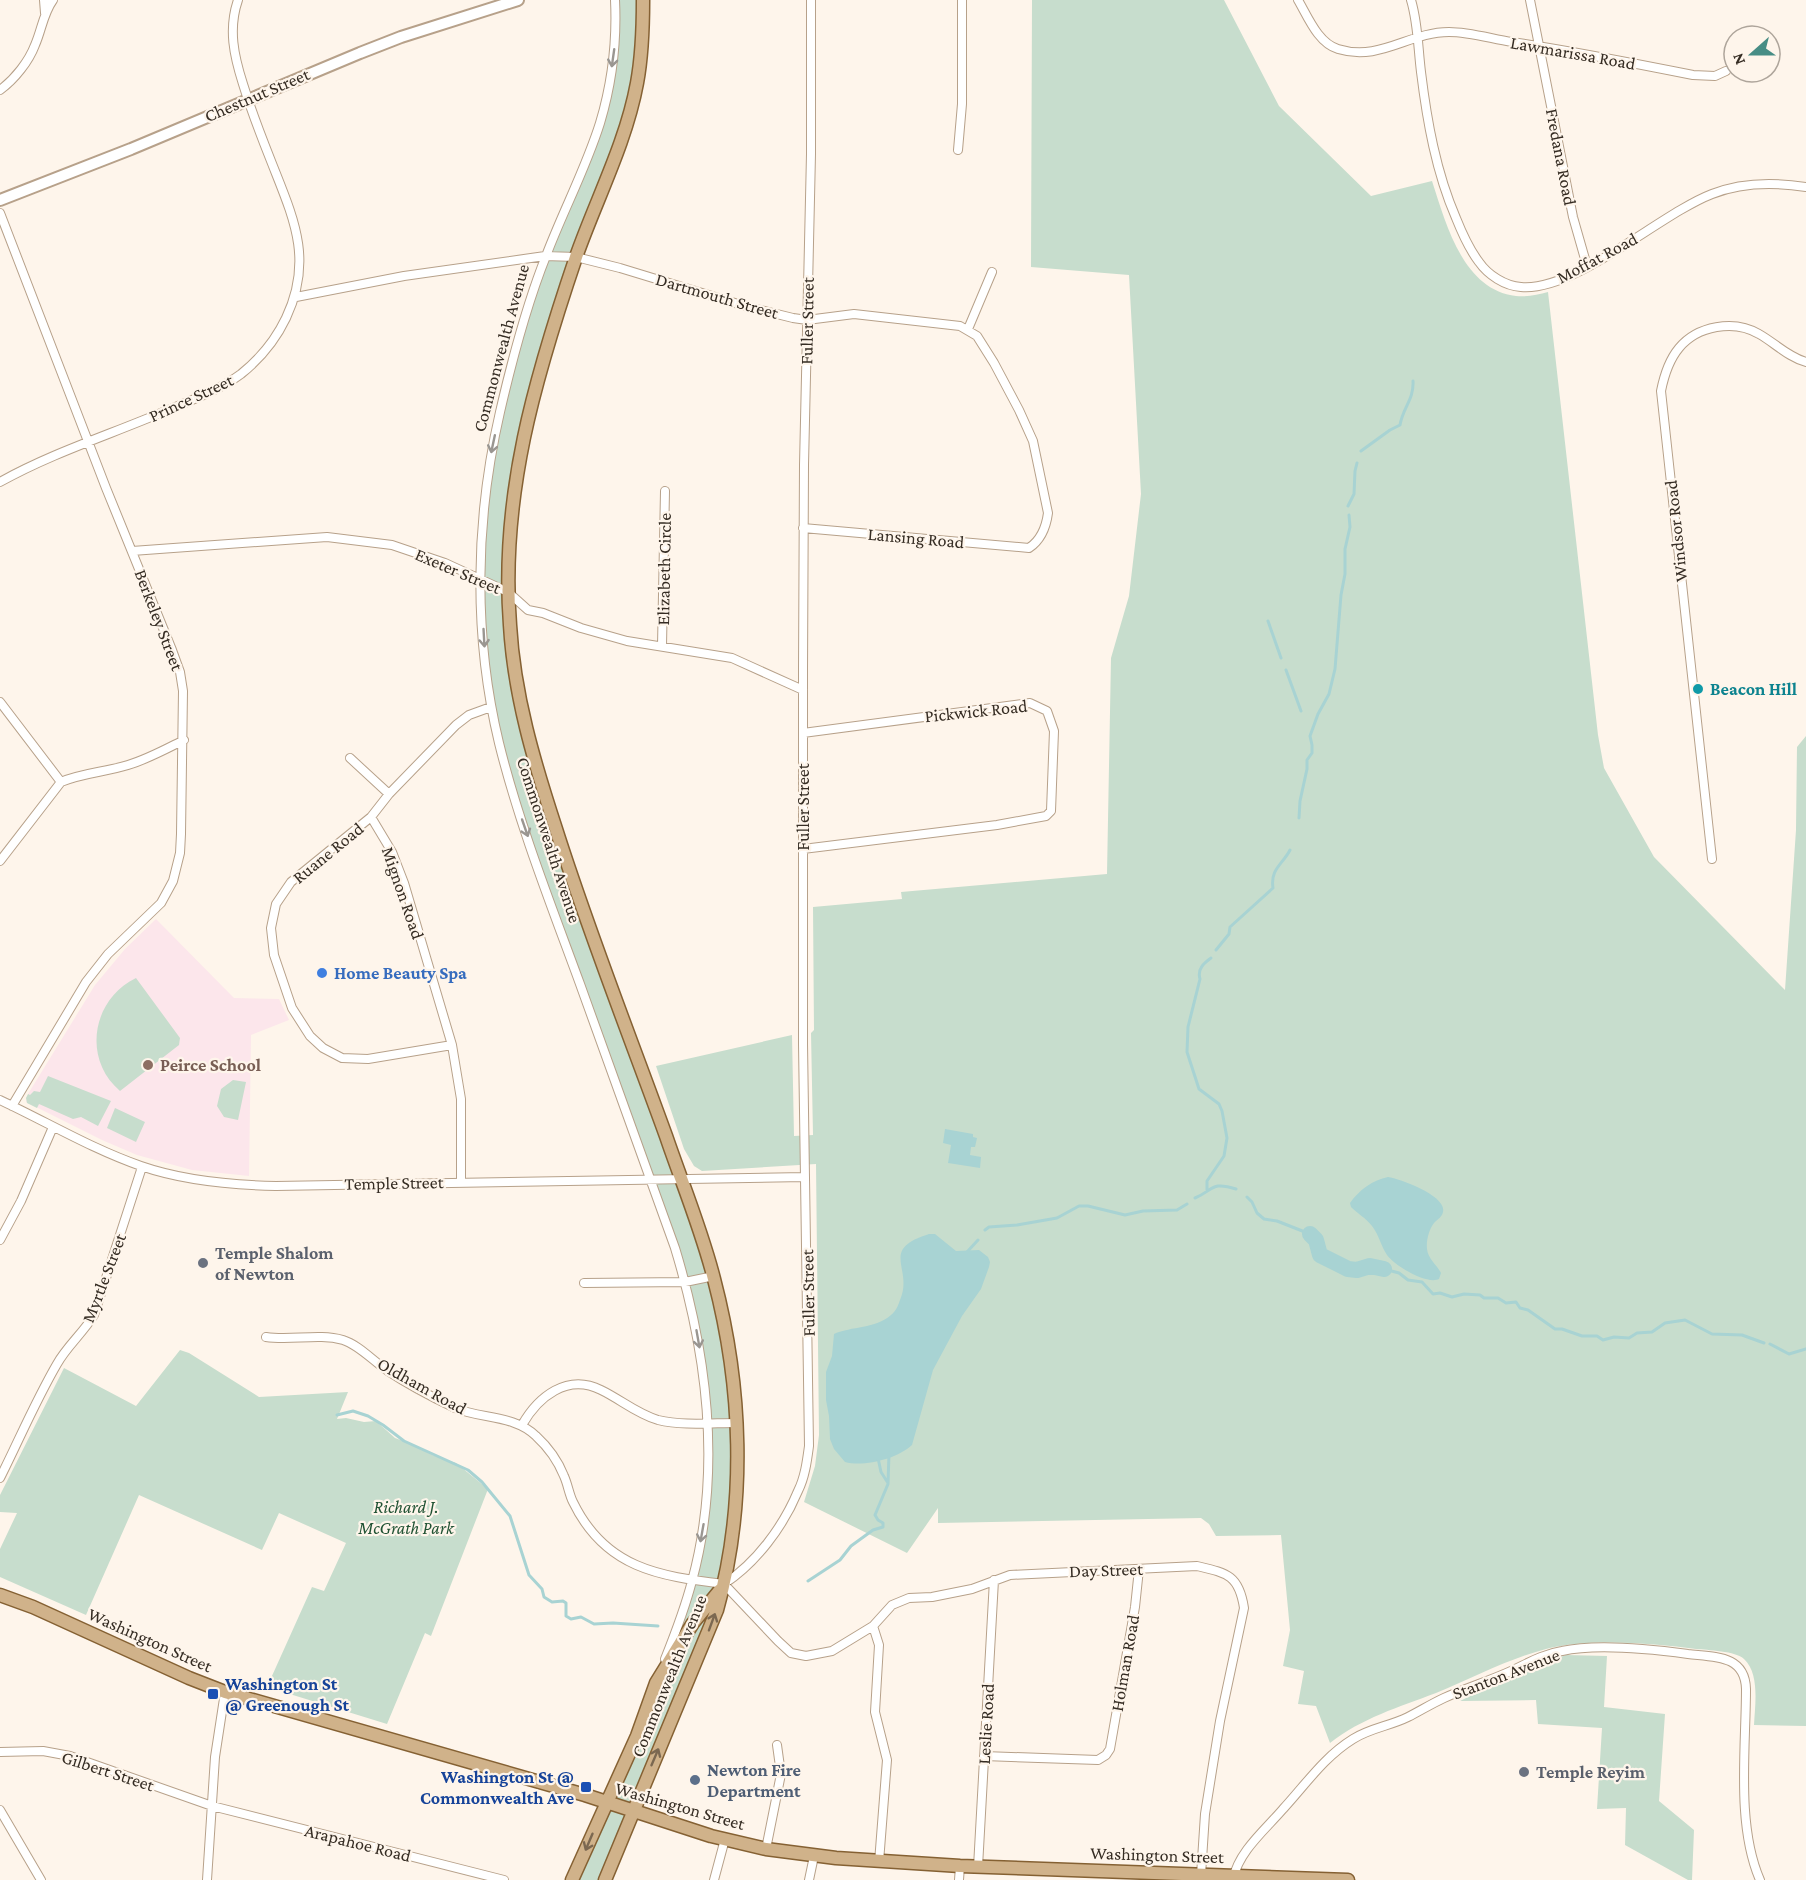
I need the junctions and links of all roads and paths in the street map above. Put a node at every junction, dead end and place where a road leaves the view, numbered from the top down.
1 (44, 0) edge
2 (53, 0) edge
3 (238, 0) edge
4 (518, 0) edge
5 (615, 0) edge
6 (643, 0) edge
7 (812, 0) edge
8 (962, 0) edge
9 (1298, 0) edge
10 (1411, 0) edge
11 (1530, 0) edge
12 (45, 13) junction
13 (1418, 36) junction
14 (1540, 46) junction
15 (1722, 73) edge
16 (0, 90) edge
17 (248, 99) junction
18 (958, 150) dead end
19 (1806, 187) edge
20 (0, 200) edge
21 (0, 213) edge
22 (545, 256) junction
23 (576, 257) junction
24 (1587, 266) junction
25 (992, 272) dead end
26 (296, 297) junction
27 (807, 320) junction
28 (968, 329) junction
29 (1806, 362) edge
30 (88, 442) junction
31 (0, 482) edge
32 (665, 491) dead end
33 (803, 528) junction
34 (132, 551) junction
35 (480, 580) junction
36 (508, 592) junction
37 (662, 646) junction
38 (802, 690) junction
39 (0, 702) edge
40 (491, 707) junction
41 (803, 733) junction
42 (184, 740) junction
43 (350, 758) dead end
44 (61, 782) junction
45 (389, 794) junction
46 (371, 817) junction
47 (803, 849) junction
48 (1712, 859) dead end
49 (0, 861) edge
50 (452, 1045) junction
51 (0, 1100) edge
52 (12, 1106) junction
53 (53, 1127) junction
54 (142, 1167) junction
55 (805, 1177) junction
56 (651, 1180) junction
57 (681, 1180) junction
58 (461, 1182) junction
59 (0, 1240) edge
60 (714, 1276) junction
61 (685, 1282) junction
62 (584, 1283) dead end
63 (266, 1337) dead end
64 (708, 1423) junction
65 (737, 1423) junction
66 (522, 1425) junction
67 (3, 1466) edge
68 (0, 1478) edge
69 (1139, 1569) junction
70 (692, 1580) junction
71 (994, 1580) junction
72 (724, 1584) junction
73 (0, 1595) edge
74 (873, 1626) junction
75 (656, 1683) junction
76 (225, 1692) junction
77 (777, 1745) dead end
78 (0, 1752) edge
79 (984, 1756) junction
80 (606, 1803) junction
81 (212, 1806) junction
82 (0, 1810) edge
83 (633, 1812) junction
84 (725, 1839) junction
85 (766, 1849) junction
86 (814, 1856) junction
87 (879, 1862) junction
88 (960, 1866) junction
89 (978, 1867) junction
90 (1201, 1875) junction
91 (1107, 1876) edge
92 (1234, 1878) edge
93 (41, 1880) edge
94 (207, 1880) edge
95 (504, 1880) edge
96 (572, 1880) edge
97 (605, 1880) edge
98 (714, 1880) edge
99 (809, 1880) edge
100 (959, 1880) edge
101 (1348, 1880) edge
102 (1760, 1880) edge

1 - 12 street
2 - 12 street
3 - 17 street, Prince Street
4 - 17 main road, Chestnut Street
5 -> 22 street, Commonwealth Avenue
6 - 23 main road, Commonwealth Avenue
7 - 27 street, Fuller Street
8 - 18 street
9 - 13 street, Lawmarissa Road
10 - 13 street, Moffat Road
11 - 14 street, Fredana Road
12 - 16 street
13 - 14 street, Lawmarissa Road
13 - 24 street, Moffat Road
14 - 15 street, Lawmarissa Road
14 - 24 street, Fredana Road
17 - 20 main road, Chestnut Street
17 - 26 street, Prince Street
19 - 24 street, Moffat Road
21 - 30 street, Berkeley Street
22 - 23 street, Dartmouth Street
22 - 26 street, Dartmouth Street
22 -> 35 street, Commonwealth Avenue
23 - 27 street, Dartmouth Street
23 - 36 main road, Commonwealth Avenue
25 - 28 street
26 - 30 street, Prince Street
27 - 28 street, Dartmouth Street
27 - 33 street, Fuller Street
28 - 33 street, Lansing Road
29 - 48 street, Windsor Road
30 - 31 street, Prince Street
30 - 34 street, Berkeley Street
32 - 37 street, Elizabeth Circle
33 - 38 street, Fuller Street
34 - 35 street, Exeter Street
34 - 42 street, Berkeley Street
35 - 36 street, Exeter Street
35 -> 40 street, Commonwealth Avenue
36 - 37 street, Exeter Street
36 - 57 main road, Commonwealth Avenue
37 - 38 street, Exeter Street
38 - 41 street, Fuller Street
39 - 44 street
40 - 45 street, Ruane Road
40 -> 56 street, Commonwealth Avenue
41 - 47 street, Fuller Street
41 - 47 street, Pickwick Road
42 - 44 street
42 - 52 street, Berkeley Street
43 - 45 street
44 - 49 street
45 - 46 street, Ruane Road
46 - 50 street, Mignon Road
46 - 50 street, Ruane Road
47 - 55 street, Fuller Street
50 - 58 street, Mignon Road
51 - 52 street, Temple Street
52 - 53 street, Temple Street
53 - 54 street, Temple Street
53 - 59 street
54 - 58 street, Temple Street
54 - 67 street, Myrtle Street
55 - 57 street, Temple Street
55 - 72 street, Fuller Street
56 - 57 street, Temple Street
56 - 58 street, Temple Street
56 - 61 street, Commonwealth Avenue
57 - 60 main road, Commonwealth Avenue
60 - 61 street
60 - 65 main road, Commonwealth Avenue
61 - 62 street
61 -> 64 street, Commonwealth Avenue
63 - 66 street, Oldham Road
64 - 65 street
64 - 66 street
64 -> 70 street, Commonwealth Avenue
65 - 72 main road, Commonwealth Avenue
66 - 70 street
67 - 68 street, Myrtle Street
69 - 71 street, Day Street
69 - 79 street, Holman Road
69 - 90 street, Day Street
70 - 72 street
70 - 75 street, Commonwealth Avenue
71 - 74 street, Day Street
71 - 79 street, Leslie Road
72 - 74 street, Day Street
72 - 75 main road, Commonwealth Avenue
83 -> 72 main road, Commonwealth Avenue
73 - 76 main road, Washington Street
74 - 87 street
75 - 80 main road, Commonwealth Avenue
76 - 80 main road, Washington Street
76 - 81 street
77 - 85 street
78 - 81 street, Gilbert Street
79 - 89 street, Leslie Road
80 - 83 main road, Washington Street
80 -> 96 main road, Commonwealth Avenue
81 - 94 street
81 - 95 street, Arapahoe Road
82 - 93 street
83 - 84 main road, Washington Street
83 - 97 main road, Commonwealth Avenue
84 - 85 main road, Washington Street
84 - 98 street
85 - 86 main road, Washington Street
86 - 87 main road, Washington Street
86 - 99 street
87 - 88 main road, Washington Street
88 - 89 main road, Washington Street
88 - 100 street
89 - 91 main road, Washington Street
90 - 91 main road, Washington Street
90 - 92 main road, Washington Street
92 - 101 main road, Washington Street
92 - 102 street, Stanton Avenue

